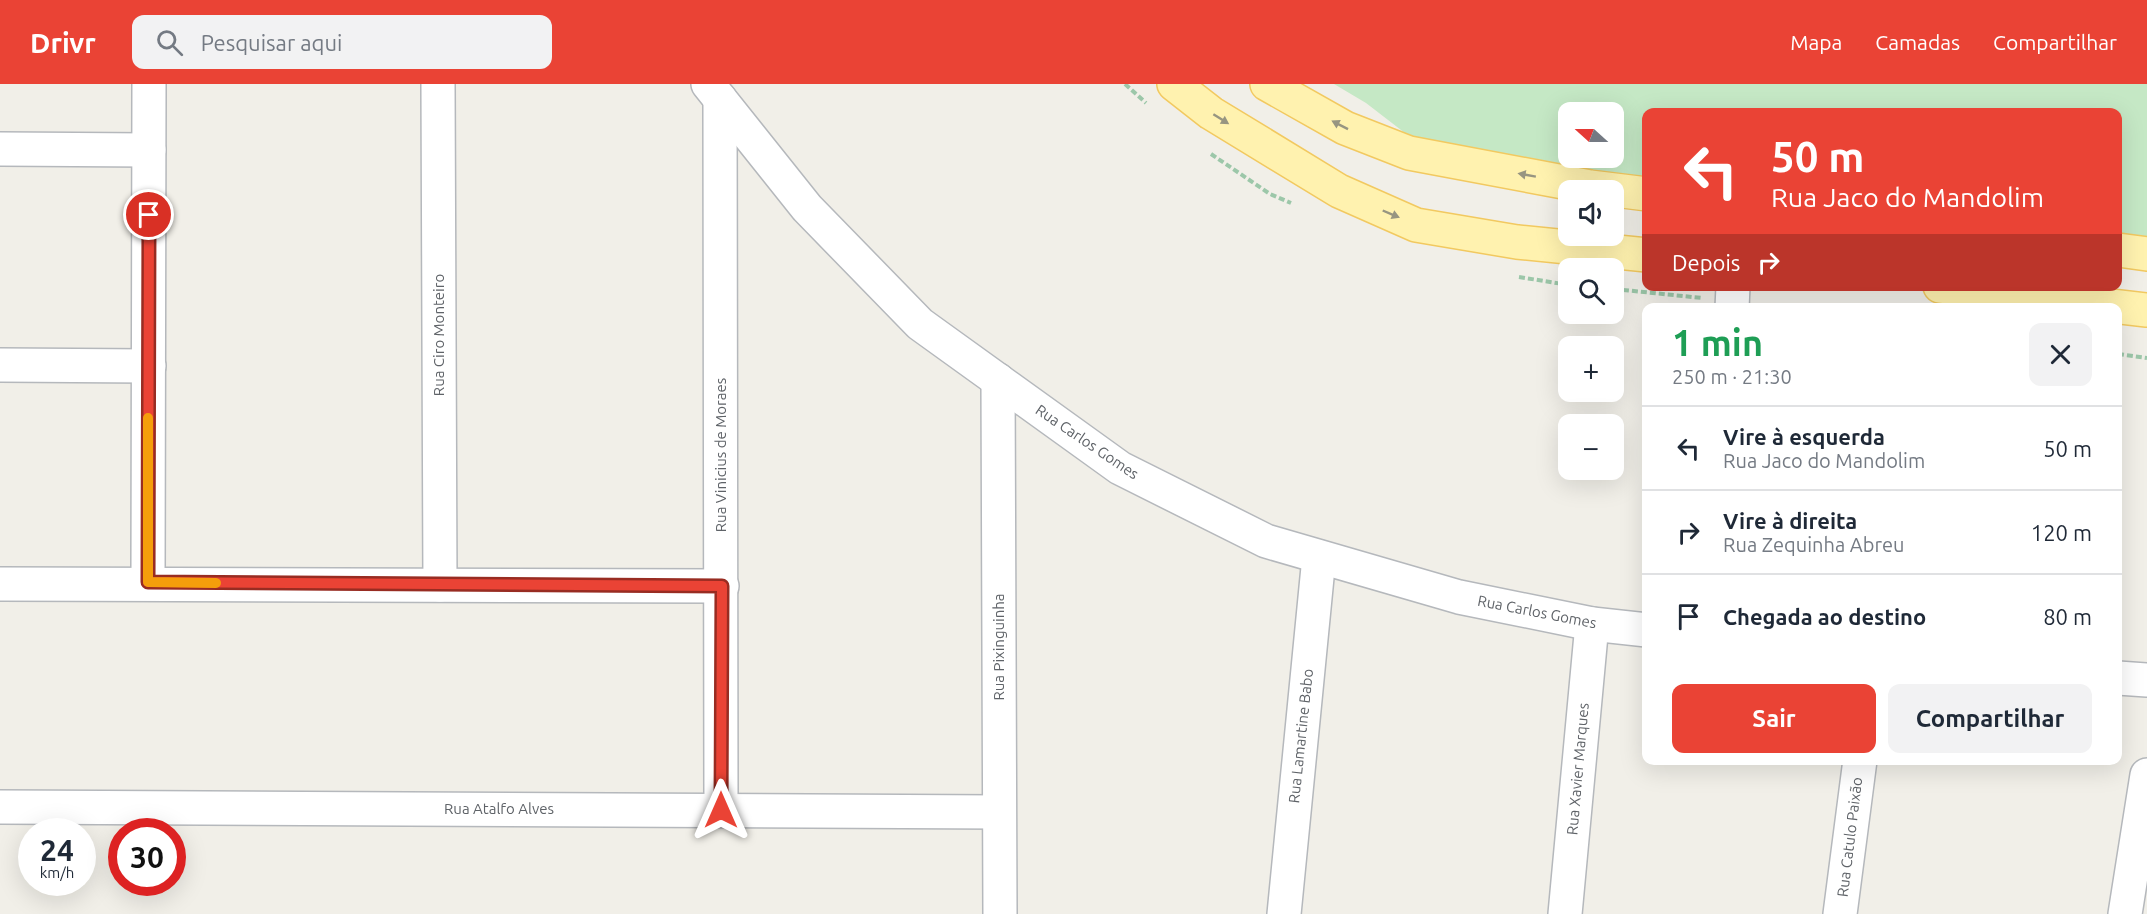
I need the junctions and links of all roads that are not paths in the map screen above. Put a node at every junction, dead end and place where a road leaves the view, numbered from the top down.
1 (148, 84) edge
2 (438, 84) edge
3 (1174, 84) edge
4 (1267, 84) edge
5 (714, 92) edge
6 (0, 149) edge
7 (149, 150) junction
8 (1642, 193) edge
9 (2122, 251) edge
10 (2147, 254) edge
11 (1642, 255) edge
12 (1983, 291) edge
13 (2087, 303) edge
14 (2122, 307) edge
15 (2147, 310) edge
16 (0, 365) edge
17 (149, 366) junction
18 (998, 380) junction
19 (1319, 557) junction
20 (148, 582) junction
21 (0, 584) edge
22 (440, 585) junction
23 (722, 586) junction
24 (1592, 624) junction
25 (1642, 629) edge
26 (2122, 678) edge
27 (2147, 680) edge
28 (1859, 765) edge
29 (2147, 775) edge
30 (0, 807) edge
31 (721, 810) junction
32 (999, 812) junction
33 (1000, 914) edge
34 (1284, 914) edge
35 (1565, 914) edge
36 (1840, 914) edge
37 (2125, 914) edge

1 - 7 street
2 - 22 street, Rua Ciro Monteiro
3 -> 11 main road
8 -> 4 main road
5 - 18 street, Rua Carlos Gomes
5 - 23 street, Rua Vinicius de Moraes
6 - 7 street
7 - 17 street
9 - 10 main road
12 - 13 main road
14 - 15 main road
16 - 17 street
17 - 20 street
18 - 19 street, Rua Carlos Gomes
18 - 32 street, Rua Pixinguinha
19 - 24 street, Rua Carlos Gomes
19 - 34 street, Rua Lamartine Babo
20 - 21 street
20 - 22 street
22 - 23 street
23 - 31 street, Rua Vinicius de Moraes
24 - 25 street, Rua Carlos Gomes
24 - 35 street, Rua Xavier Marques
26 - 27 street
28 - 36 street, Rua Catulo Paixão
29 - 37 street
30 - 31 street, Rua Atalfo Alves
31 - 32 street, Rua Atalfo Alves
32 - 33 street, Rua Pixinguinha

